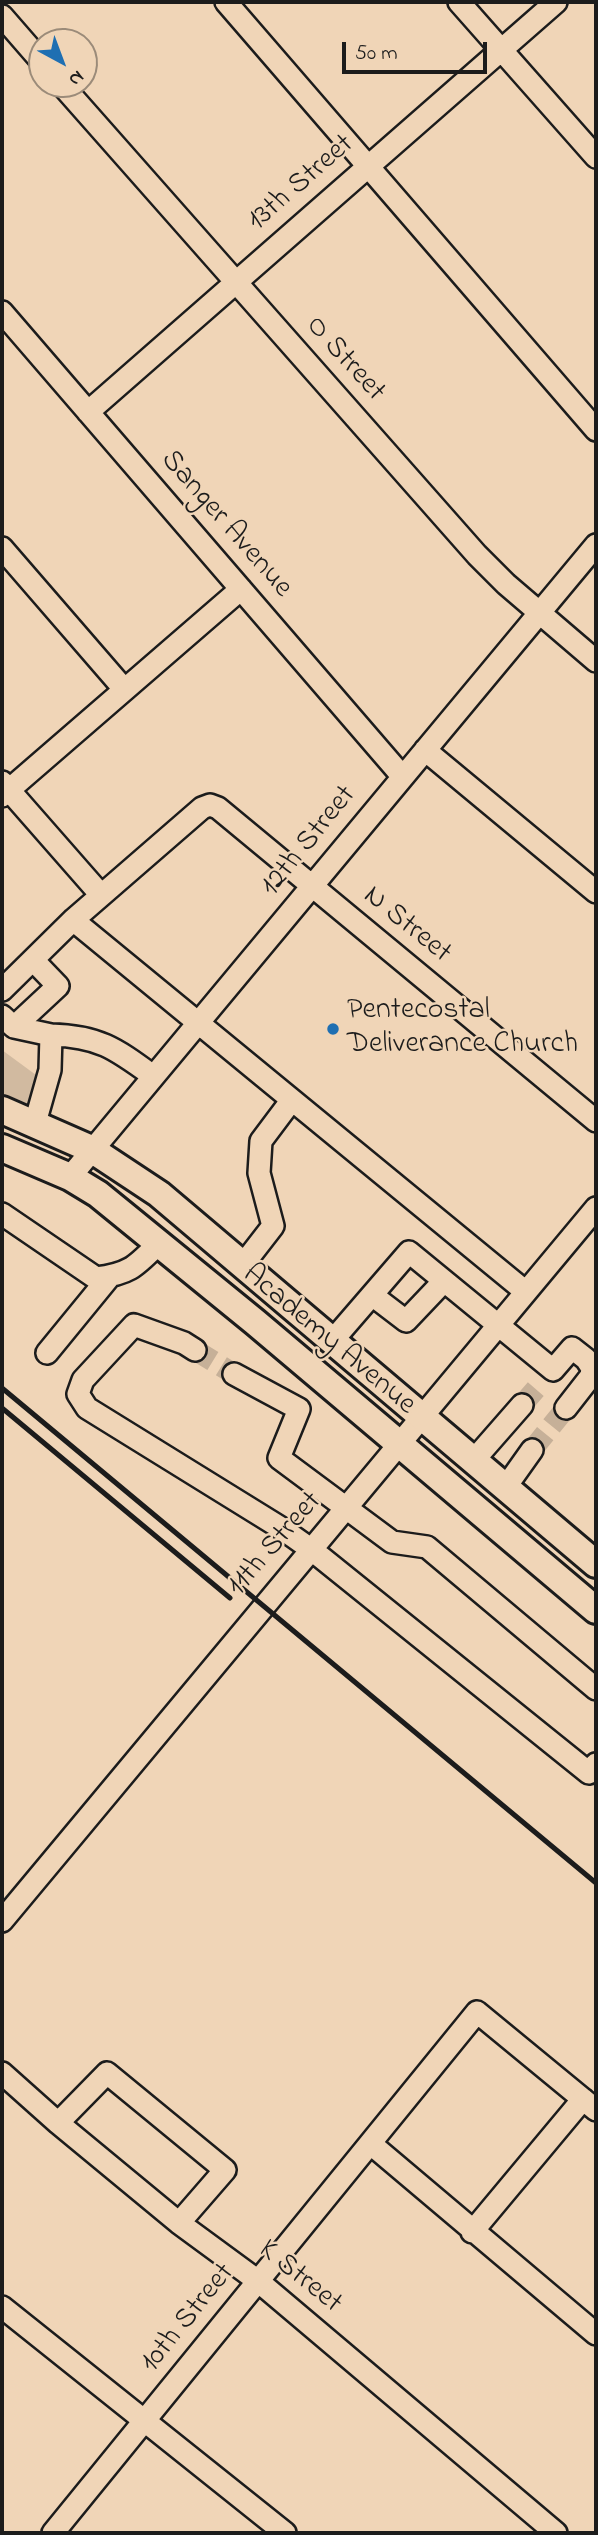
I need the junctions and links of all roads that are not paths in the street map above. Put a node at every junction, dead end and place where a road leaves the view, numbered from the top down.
1 (226, 2) edge
2 (460, 2) edge
3 (556, 2) edge
4 (2, 16) edge
5 (28, 46) edge
6 (501, 49) junction
7 (73, 98) edge
8 (596, 158) edge
9 (370, 165) junction
10 (235, 282) junction
11 (2, 313) edge
12 (88, 412) junction
13 (596, 430) edge
14 (596, 545) edge
15 (2, 548) edge
16 (241, 589) junction
17 (540, 614) junction
18 (596, 661) edge
19 (124, 689) junction
20 (425, 750) junction
21 (402, 776) junction
22 (4, 789) edge
23 (312, 887) junction
24 (596, 892) edge
25 (102, 895) junction
26 (73, 920) junction
27 (34, 961) junction
28 (2, 990) edge
29 (199, 1021) junction
30 (8, 1022) edge
31 (51, 1035) junction
32 (153, 1076) junction
33 (291, 1101) junction
34 (2, 1110) edge
35 (596, 1121) edge
36 (35, 1123) junction
37 (2, 1148) edge
38 (91, 1149) junction
39 (70, 1177) junction
40 (596, 1208) edge
41 (2, 1214) edge
42 (159, 1243) junction
43 (242, 1266) junction
44 (110, 1276) junction
45 (443, 1280) junction
46 (526, 1292) junction
47 (277, 1294) junction
48 (372, 1295) junction
49 (498, 1326) junction
50 (333, 1340) junction
51 (195, 1350) tunnel mouth
52 (47, 1353) dead end
53 (234, 1374) tunnel mouth
54 (523, 1405) tunnel mouth
55 (566, 1408) tunnel mouth
56 (423, 1417) junction
57 (400, 1444) junction
58 (533, 1450) tunnel mouth
59 (473, 1461) junction
60 (505, 1488) junction
61 (347, 1508) junction
62 (312, 1550) junction
63 (596, 1564) edge
64 (596, 1610) edge
65 (596, 1689) edge
66 (596, 1764) edge
67 (2, 1921) edge
68 (2, 2073) edge
69 (590, 2104) edge
70 (58, 2123) junction
71 (371, 2144) junction
72 (179, 2223) junction
73 (472, 2232) junction
74 (258, 2281) junction
75 (2, 2308) edge
76 (596, 2334) edge
77 (145, 2421) junction
78 (53, 2533) edge
79 (285, 2533) edge
80 (556, 2533) edge

1 - 9 street
2 - 6 street
3 - 6 street, 13th Street
4 - 5 street
6 - 8 street
6 - 9 street, 13th Street
7 - 10 street, O Street
9 - 10 street, 13th Street
9 - 13 street
10 - 12 street, 13th Street
10 - 17 street, O Street
11 - 12 street, Sanger Avenue
12 - 16 street, Sanger Avenue
14 - 17 street, 12th Street
15 - 19 street
16 - 19 street
16 - 21 street, Sanger Avenue
17 - 18 street, O Street
17 - 20 street, 12th Street
19 - 22 street
20 - 21 street, 12th Street
20 - 24 street
21 - 23 street, 12th Street
22 - 25 street
23 - 25 street, N Street
23 - 29 street, 12th Street
23 - 35 street, N Street
25 - 26 street
26 - 27 street
26 - 29 street
27 - 28 street
27 - 30 street
29 - 32 street, 12th Street
29 - 33 street
30 - 31 street
31 - 32 street
31 - 36 street
32 - 38 street, 12th Street
33 - 43 street
33 - 46 street
34 - 36 main road, Academy Avenue
36 - 38 main road, Academy Avenue
37 - 39 main road, Academy Avenue
38 - 39 street, 12th Street
38 - 43 main road, Academy Avenue
39 - 42 main road, Academy Avenue
40 - 46 street, 11th Street
41 - 44 street
42 - 44 street
42 - 47 main road
42 - 57 main road, Academy Avenue
43 - 47 main road, Academy Avenue
44 - 52 street
45 - 48 street
45 - 48 street
45 - 49 street
46 - 49 street, 11th Street
47 - 50 main road, Academy Avenue
48 - 50 street
49 - 55 street
49 - 56 street, 11th Street
50 - 56 main road, Academy Avenue
51 - 62 street
53 - 61 street
54 - 59 street
56 - 57 street, 11th Street
56 - 59 main road, Academy Avenue
57 - 61 street, 11th Street
57 - 64 main road, Academy Avenue
58 - 60 street
59 - 60 main road, Academy Avenue
60 - 63 main road, Academy Avenue
61 - 62 street, 11th Street
61 - 65 street
62 - 66 street
62 - 67 street, 11th Street
68 - 70 street, K Street
69 - 71 street, 10th Street
69 - 73 street
70 - 72 street, K Street
70 - 72 street
71 - 73 street
71 - 74 street, 10th Street
72 - 74 street, K Street
73 - 76 street
74 - 77 street, 10th Street
74 - 80 street, K Street
75 - 77 street
77 - 78 street, 10th Street
77 - 79 street

